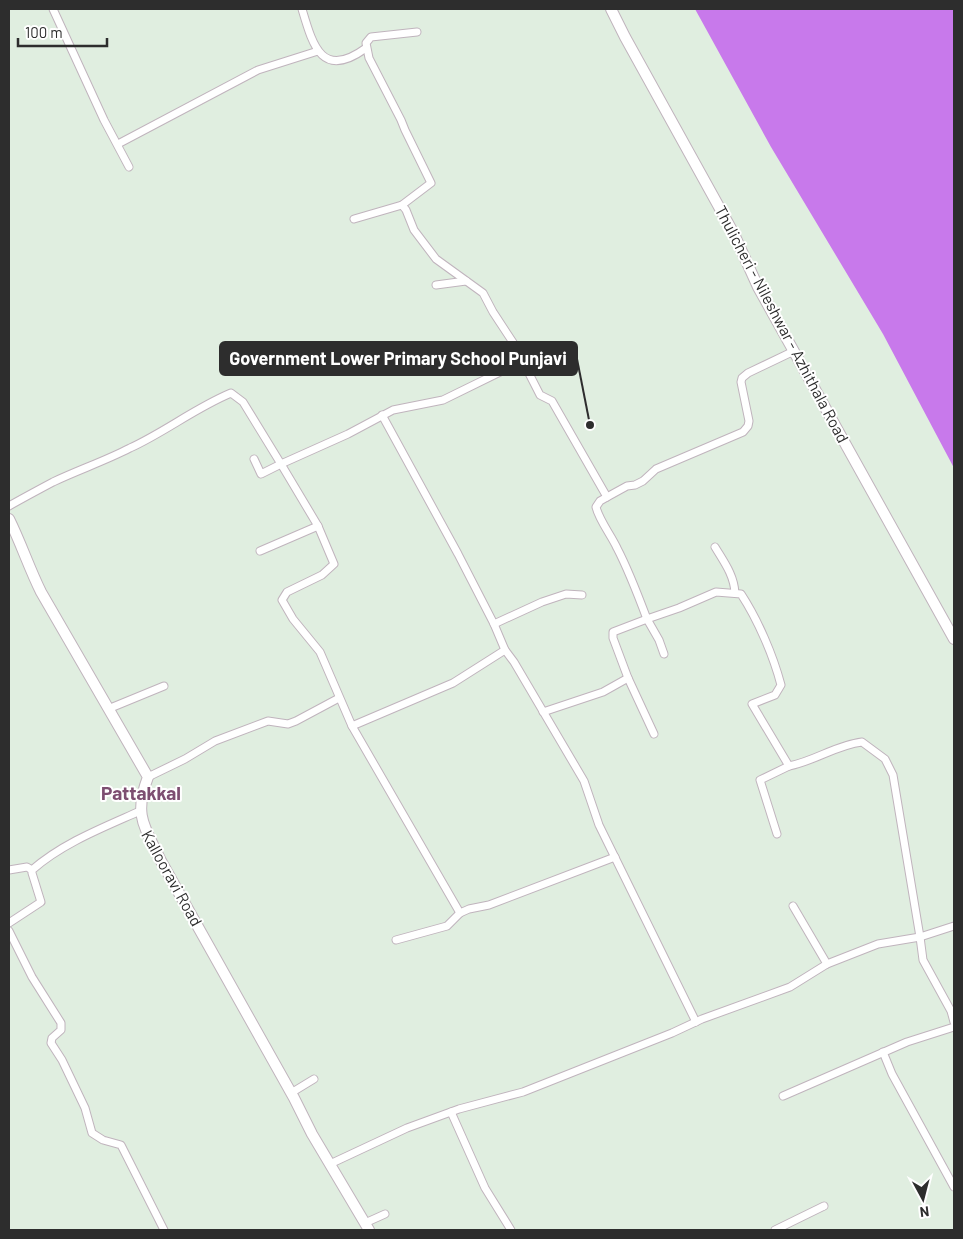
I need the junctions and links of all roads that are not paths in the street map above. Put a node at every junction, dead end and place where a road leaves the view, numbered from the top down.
1 (52, 9) edge
2 (302, 9) edge
3 (611, 9) edge
4 (417, 32) dead end
5 (366, 48) junction
6 (318, 51) junction
7 (118, 144) junction
8 (129, 167) dead end
9 (402, 205) junction
10 (354, 219) dead end
11 (466, 281) junction
12 (436, 285) dead end
13 (545, 350) dead end
14 (794, 351) junction
15 (522, 361) junction
16 (382, 415) junction
17 (254, 459) dead end
18 (282, 464) junction
19 (607, 497) junction
20 (9, 506) edge
21 (9, 519) edge
22 (318, 526) junction
23 (715, 547) dead end
24 (260, 550) dead end
25 (734, 594) junction
26 (582, 595) dead end
27 (647, 619) junction
28 (494, 624) junction
29 (954, 639) edge
30 (504, 650) junction
31 (664, 654) dead end
32 (628, 678) junction
33 (164, 686) dead end
34 (339, 698) junction
35 (108, 709) junction
36 (543, 712) junction
37 (352, 726) junction
38 (654, 734) dead end
39 (789, 766) junction
40 (148, 777) junction
41 (140, 811) junction
42 (777, 834) dead end
43 (615, 857) junction
44 (9, 870) edge
45 (32, 870) junction
46 (793, 906) dead end
47 (460, 913) junction
48 (9, 923) edge
49 (954, 926) edge
50 (9, 931) edge
51 (920, 937) junction
52 (396, 940) dead end
53 (827, 964) junction
54 (696, 1022) junction
55 (954, 1022) edge
56 (954, 1027) edge
57 (883, 1052) junction
58 (314, 1079) dead end
59 (291, 1093) junction
60 (783, 1096) dead end
61 (452, 1112) junction
62 (330, 1164) junction
63 (954, 1187) edge
64 (824, 1206) dead end
65 (385, 1214) dead end
66 (367, 1227) edge
67 (164, 1230) edge
68 (511, 1230) edge
69 (775, 1230) edge

1 - 7 street
2 - 6 street
3 - 14 main road, Thulicheri - Nileshwar - Azhithala Road
4 - 5 street
5 - 6 street
5 - 9 street
6 - 7 street
7 - 8 street
9 - 10 street
9 - 11 street
11 - 12 street
11 - 15 street
13 - 15 street
14 - 19 street
14 - 29 main road, Thulicheri - Nileshwar - Azhithala Road
15 - 16 street
15 - 19 street
16 - 18 street
16 - 28 street
17 - 18 street
18 - 20 street
18 - 22 street
19 - 27 street
21 - 35 main road
22 - 24 street
22 - 34 street
23 - 25 street
25 - 27 street
25 - 39 street
26 - 28 street
27 - 31 street
27 - 32 street
28 - 30 street
30 - 36 street
30 - 37 street
32 - 36 street
32 - 38 street
33 - 35 street
34 - 37 street
34 - 40 street
35 - 40 main road
36 - 43 street
37 - 47 street
39 - 42 street
39 - 51 street
40 - 41 main road, Kallooravi Road
41 - 45 street
41 - 59 main road, Kallooravi Road
43 - 47 street
43 - 54 street
44 - 45 street
45 - 48 street
46 - 53 street
47 - 52 street
49 - 51 street
50 - 67 street
51 - 53 street
51 - 55 street
53 - 54 street
54 - 61 street
56 - 57 street
57 - 60 street
57 - 63 street
58 - 59 street
59 - 62 main road, Kallooravi Road
61 - 62 street
61 - 68 street
62 - 66 main road, Kallooravi Road
64 - 69 street
65 - 66 street

